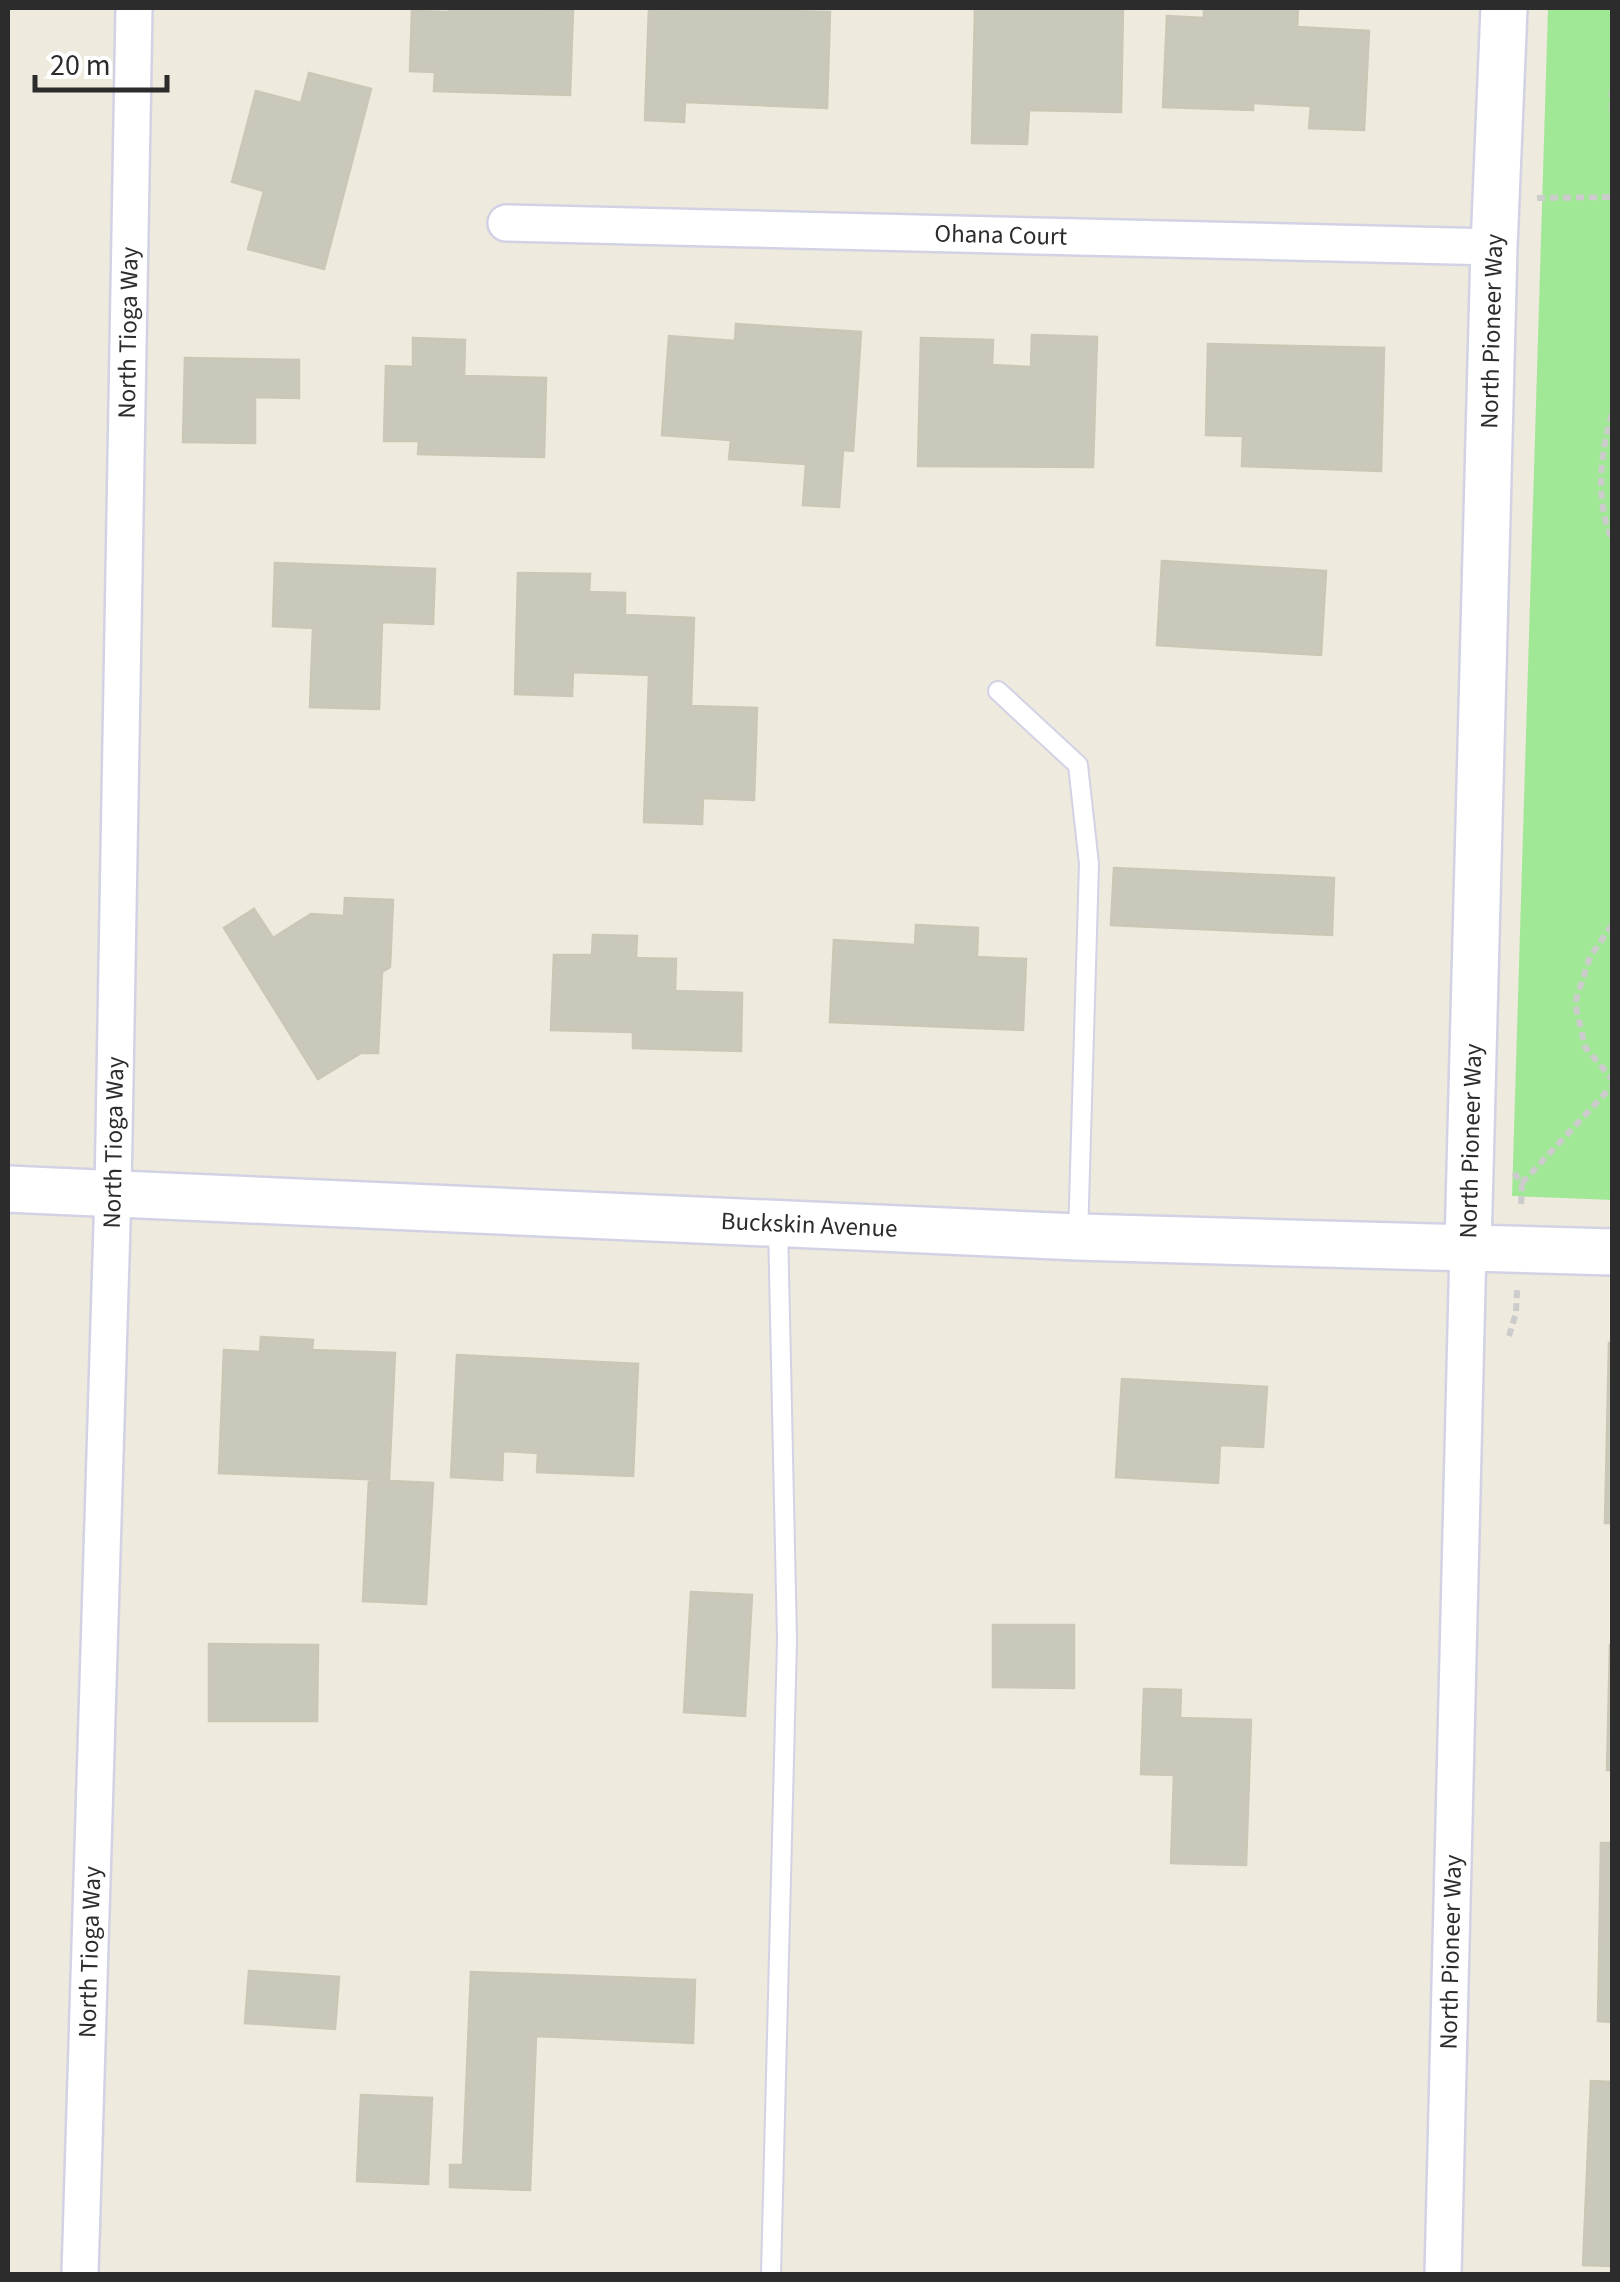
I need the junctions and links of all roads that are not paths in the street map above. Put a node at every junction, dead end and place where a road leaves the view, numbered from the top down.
1 (134, 8) edge
2 (1504, 8) edge
3 (506, 223) dead end
4 (1494, 247) junction
5 (998, 691) dead end
6 (8, 1189) edge
7 (112, 1192) junction
8 (778, 1223) junction
9 (1078, 1237) junction
10 (1468, 1246) junction
11 (1612, 1252) edge
12 (80, 2274) edge
13 (771, 2274) edge
14 (1444, 2274) edge

1 - 7 street, North Tioga Way
2 - 4 street, North Pioneer Way
3 - 4 street, Ohana Court
4 - 10 street, North Pioneer Way
5 - 9 lane
6 - 7 street, Buckskin Avenue
7 - 8 street, Buckskin Avenue
7 - 12 street, North Tioga Way
8 - 9 street, Buckskin Avenue
8 - 13 lane
9 - 10 street, Buckskin Avenue
10 - 11 street, Buckskin Avenue
10 - 14 street, North Pioneer Way

